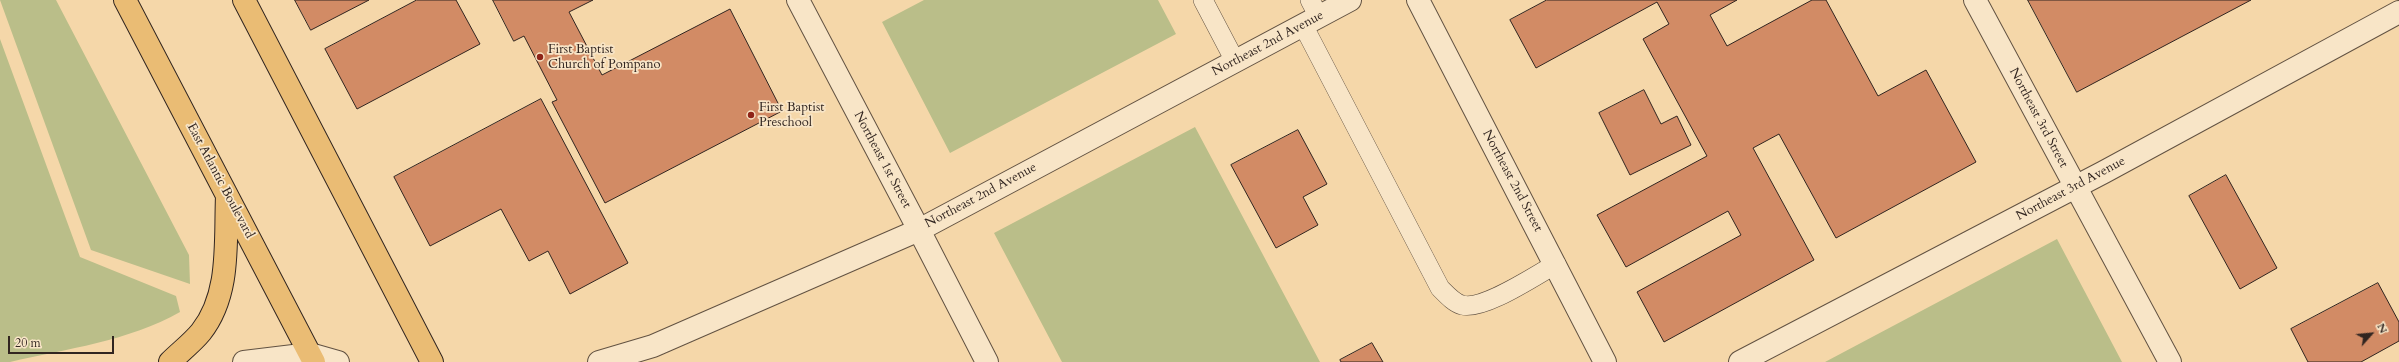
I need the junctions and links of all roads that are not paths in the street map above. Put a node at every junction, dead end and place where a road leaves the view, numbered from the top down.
1 (125, 0) edge
2 (244, 0) edge
3 (798, 0) edge
4 (1203, 0) edge
5 (1350, 0) edge
6 (1418, 0) edge
7 (1975, 0) edge
8 (2399, 12) edge
9 (1311, 14) edge
10 (1235, 61) junction
11 (2074, 188) junction
12 (227, 195) junction
13 (918, 230) junction
14 (1556, 264) junction
15 (312, 358) edge
16 (170, 362) edge
17 (244, 362) edge
18 (338, 362) edge
19 (432, 362) edge
20 (599, 362) edge
21 (987, 362) edge
22 (1605, 362) edge
23 (1740, 362) edge
24 (2170, 362) edge

1 - 12 main road, East Atlantic Boulevard
2 - 19 main road
3 - 13 street, Northeast 1st Street
4 - 10 lane
5 - 9 street, Northeast 2nd Avenue
6 - 14 street, Northeast 2nd Street
7 - 11 street, Northeast 3rd Street
8 - 11 street, Northeast 3rd Avenue
9 - 10 street, Northeast 2nd Avenue
9 - 14 lane
10 - 13 street, Northeast 2nd Avenue
11 - 23 street, Northeast 3rd Avenue
11 - 24 street, Northeast 3rd Street
12 - 15 main road, East Atlantic Boulevard
12 - 16 main road
13 - 20 street, Northeast 2nd Avenue
13 - 21 street, Northeast 1st Street
14 - 22 street, Northeast 2nd Street
15 - 17 street
15 - 18 street

